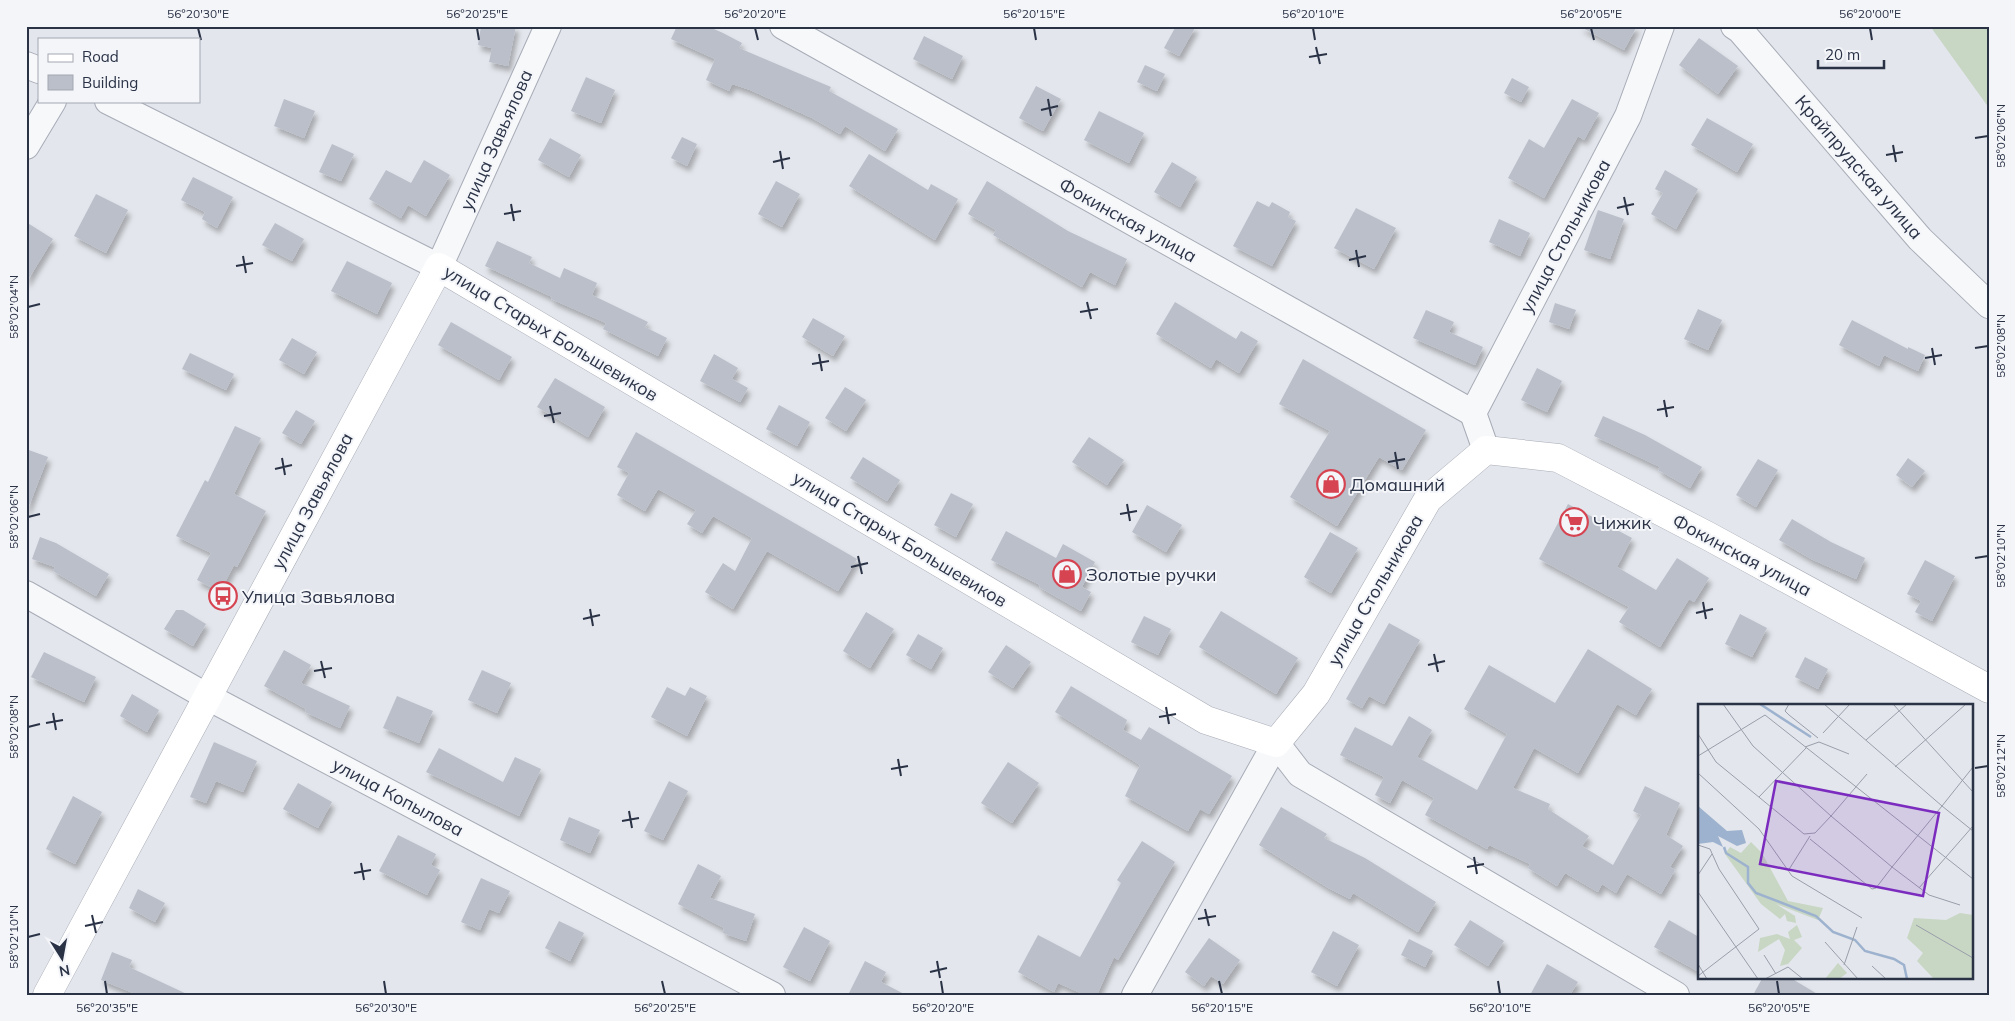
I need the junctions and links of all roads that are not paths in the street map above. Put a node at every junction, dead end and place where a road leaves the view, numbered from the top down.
1 (548, 26) edge
2 (783, 26) edge
3 (1661, 26) edge
4 (1734, 26) edge
5 (26, 65) edge
6 (38, 70) edge
7 (52, 102) edge
8 (110, 102) edge
9 (26, 146) edge
10 (439, 266) junction
11 (1989, 305) edge
12 (1473, 413) junction
13 (1486, 450) junction
14 (26, 594) edge
15 (1989, 689) edge
16 (206, 696) junction
17 (1276, 743) junction
18 (47, 995) edge
19 (772, 995) edge
20 (1135, 995) edge
21 (1676, 995) edge

1 - 10 street, улица Завьялова
2 - 12 street, Фокинская улица
3 - 12 street, улица Стольникова
4 - 11 street, Крайпрудская улица
5 - 6 street
7 - 9 street
8 - 10 street, улица Старых Большевиков
10 - 16 main road, улица Завьялова
10 - 17 main road, улица Старых Большевиков
12 - 13 street
13 - 15 main road, Фокинская улица
13 - 17 main road, улица Стольникова
14 - 16 street, улица Копылова
16 - 18 main road, улица Завьялова
16 - 19 street, улица Копылова
17 - 20 street, улица Стольникова
17 - 21 street

